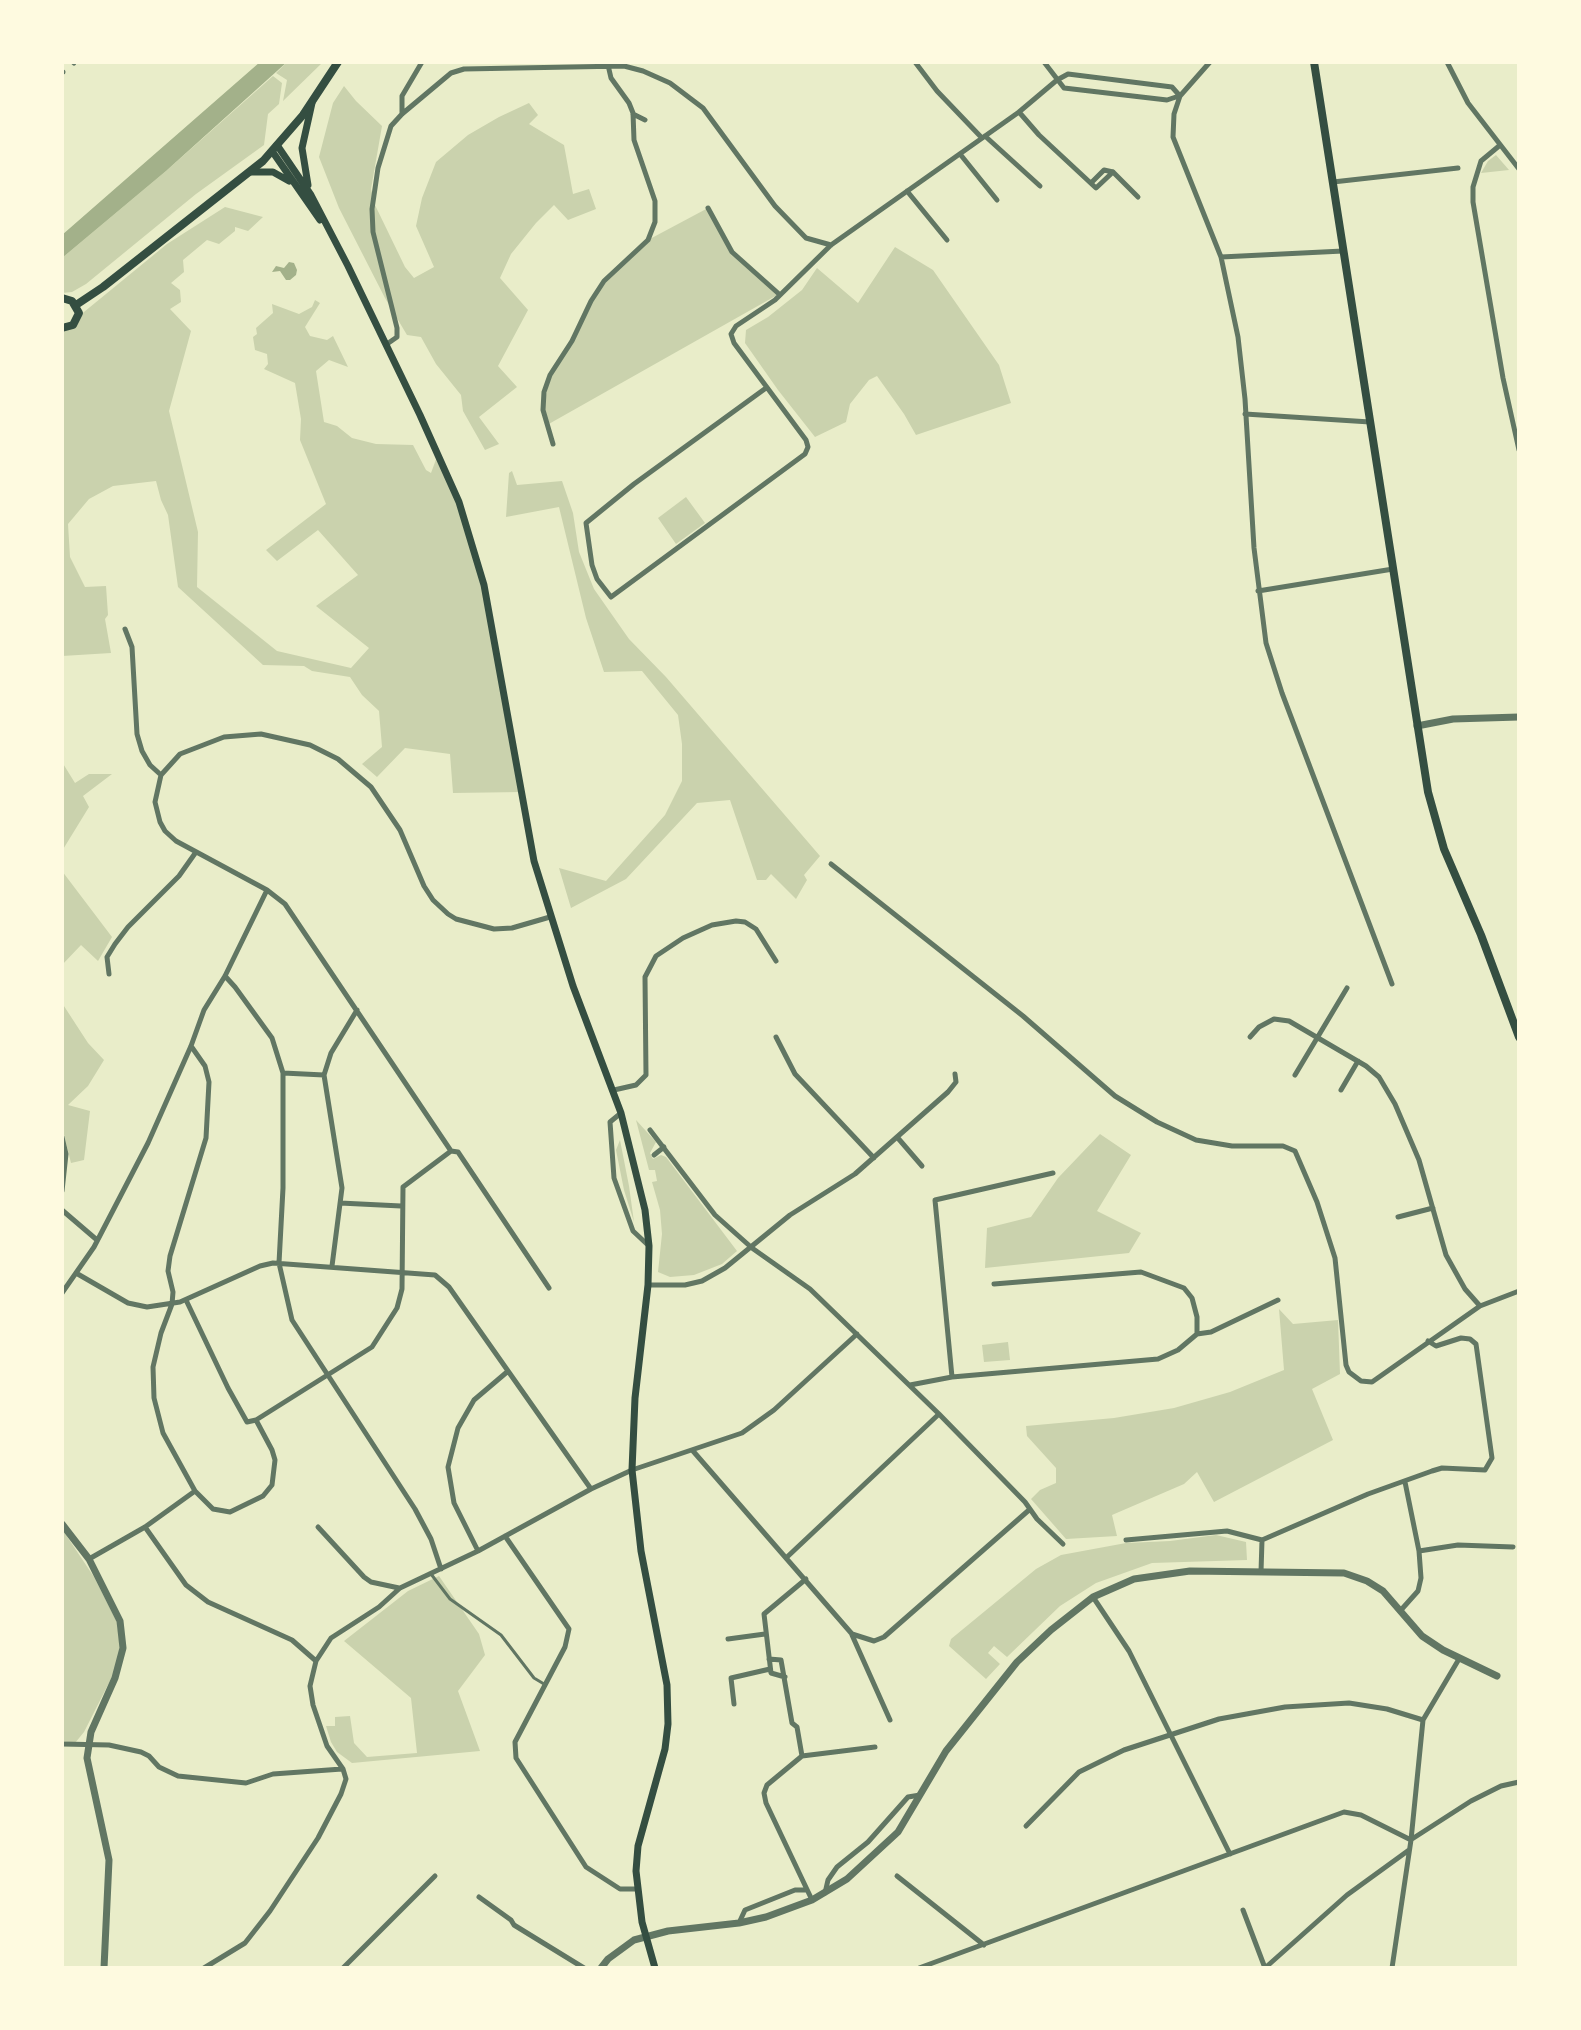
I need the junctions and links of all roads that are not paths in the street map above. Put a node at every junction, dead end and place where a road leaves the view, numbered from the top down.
1 (338, 62) edge
2 (422, 62) edge
3 (915, 62) edge
4 (1044, 62) edge
5 (1210, 62) edge
6 (1314, 62) edge
7 (1447, 62) edge
8 (563, 64) edge
9 (608, 65) junction
10 (1057, 80) junction
11 (1180, 96) junction
12 (313, 101) junction
13 (1019, 112) junction
14 (633, 113) junction
15 (402, 114) junction
16 (645, 120) dead end
17 (983, 137) junction
18 (1499, 146) junction
19 (274, 148) junction
20 (960, 154) junction
21 (1458, 168) dead end
22 (1519, 169) edge
23 (250, 172) junction
24 (1333, 182) junction
25 (294, 185) junction
26 (1040, 186) dead end
27 (907, 191) junction
28 (311, 195) junction
29 (1138, 197) dead end
30 (997, 200) dead end
31 (708, 208) dead end
32 (331, 234) junction
33 (947, 240) dead end
34 (831, 245) junction
35 (1344, 251) junction
36 (1221, 257) junction
37 (779, 294) junction
38 (62, 298) edge
39 (76, 305) junction
40 (62, 328) edge
41 (387, 344) junction
42 (766, 388) junction
43 (1245, 414) junction
44 (1370, 422) junction
45 (553, 444) dead end
46 (1519, 450) edge
47 (1393, 569) junction
48 (1258, 591) junction
49 (125, 629) dead end
50 (1519, 717) edge
51 (1417, 726) junction
52 (161, 775) junction
53 (196, 852) junction
54 (831, 864) dead end
55 (267, 890) junction
56 (550, 917) junction
57 (776, 961) dead end
58 (109, 974) dead end
59 (225, 976) junction
60 (1392, 984) dead end
61 (1347, 988) dead end
62 (357, 1010) junction
63 (776, 1037) dead end
64 (1250, 1037) dead end
65 (1318, 1037) junction
66 (1519, 1037) edge
67 (191, 1046) junction
68 (1358, 1061) junction
69 (283, 1073) junction
70 (955, 1074) dead end
71 (324, 1075) junction
72 (1295, 1075) dead end
73 (614, 1090) junction
74 (1341, 1090) dead end
75 (621, 1113) junction
76 (650, 1130) dead end
77 (62, 1137) edge
78 (897, 1137) junction
79 (664, 1147) junction
80 (451, 1151) junction
81 (654, 1155) dead end
82 (874, 1158) junction
83 (922, 1166) dead end
84 (1053, 1173) dead end
85 (62, 1191) edge
86 (340, 1203) junction
87 (401, 1206) junction
88 (1433, 1208) junction
89 (62, 1210) edge
90 (1398, 1217) dead end
91 (97, 1240) junction
92 (649, 1246) junction
93 (752, 1248) junction
94 (279, 1263) junction
95 (332, 1267) junction
96 (402, 1270) junction
97 (76, 1273) junction
98 (994, 1284) dead end
99 (648, 1285) junction
100 (549, 1288) dead end
101 (1519, 1291) edge
102 (62, 1293) edge
103 (186, 1300) junction
104 (1278, 1300) dead end
105 (172, 1304) junction
106 (1480, 1306) junction
107 (857, 1334) junction
108 (1197, 1334) junction
109 (1428, 1341) junction
110 (507, 1372) junction
111 (327, 1376) junction
112 (952, 1377) junction
113 (909, 1385) junction
114 (939, 1414) junction
115 (256, 1420) junction
116 (693, 1451) junction
117 (632, 1470) junction
118 (1405, 1482) junction
119 (591, 1489) junction
120 (195, 1491) junction
121 (1029, 1510) junction
122 (62, 1524) edge
123 (145, 1527) junction
124 (318, 1527) dead end
125 (505, 1536) junction
126 (1126, 1540) dead end
127 (1262, 1540) junction
128 (1063, 1544) dead end
129 (1513, 1547) dead end
130 (478, 1551) junction
131 (1419, 1551) junction
132 (786, 1558) junction
133 (89, 1559) junction
134 (441, 1569) junction
135 (1261, 1572) junction
136 (431, 1574) junction
137 (806, 1579) junction
138 (400, 1588) junction
139 (1093, 1597) junction
140 (1401, 1610) junction
141 (765, 1634) junction
142 (852, 1634) junction
143 (728, 1639) dead end
144 (769, 1659) junction
145 (1459, 1659) junction
146 (316, 1661) junction
147 (770, 1669) junction
148 (1497, 1676) dead end
149 (785, 1677) junction
150 (545, 1684) junction
151 (734, 1704) dead end
152 (890, 1720) dead end
153 (1423, 1720) junction
154 (1170, 1734) junction
155 (62, 1744) edge
156 (88, 1745) junction
157 (875, 1747) dead end
158 (802, 1756) junction
159 (343, 1769) junction
160 (1519, 1782) edge
161 (921, 1795) junction
162 (1026, 1826) dead end
163 (1411, 1840) junction
164 (1409, 1850) junction
165 (1230, 1854) junction
166 (435, 1876) dead end
167 (897, 1876) dead end
168 (638, 1889) junction
169 (807, 1890) junction
170 (825, 1893) junction
171 (479, 1897) dead end
172 (812, 1900) junction
173 (1243, 1910) dead end
174 (739, 1923) junction
175 (646, 1935) junction
176 (984, 1945) junction
177 (104, 1968) edge
178 (204, 1968) edge
179 (343, 1968) edge
180 (584, 1968) edge
181 (601, 1968) edge
182 (655, 1968) edge
183 (919, 1968) edge
184 (1265, 1968) edge
185 (1392, 1968) edge

1 - 12 main road
2 - 15 street
3 - 17 street
4 - 10 street
5 - 11 street
6 - 24 main road
7 - 18 street
8 - 9 street
8 - 15 street
9 - 14 street
9 - 34 street
10 - 11 street
10 - 11 street
10 - 13 street
11 - 36 street
12 - 19 main road
12 - 28 main road
13 - 17 street
13 - 29 street
14 - 16 street
14 - 45 street
15 - 41 street
17 - 20 street
17 - 26 street
18 - 22 street
18 - 46 street
19 - 23 main road
19 - 25 main road
19 - 28 main road
20 - 27 street
20 - 30 street
21 - 24 street
23 - 25 main road
23 - 39 main road
24 - 35 main road
25 - 32 main road
27 - 33 street
27 - 34 street
28 - 32 main road
31 - 37 street
32 - 41 main road
34 - 37 street
35 - 36 street
35 - 44 main road
36 - 43 street
37 - 42 street
38 - 39 main road
39 - 40 main road
41 - 56 main road
42 - 42 street
43 - 44 street
43 - 48 street
44 - 47 main road
47 - 48 street
47 - 51 main road
48 - 60 street
49 - 52 street
50 - 51 street
51 - 66 main road
52 - 53 street
52 - 56 street
53 - 55 street
53 - 58 street
54 - 109 street
55 - 59 street
55 - 62 street
56 - 73 main road
57 - 73 street
59 - 67 street
59 - 69 street
61 - 65 street
62 - 71 street
62 - 80 street
63 - 82 street
64 - 65 street
65 - 68 street
65 - 72 street
67 - 91 street
67 - 105 street
68 - 74 street
68 - 88 street
69 - 71 street
69 - 94 street
70 - 78 street
71 - 86 street
73 - 75 main road
75 - 92 main road
75 - 92 street
76 - 79 street
77 - 85 street
78 - 82 street
78 - 83 street
79 - 81 street
79 - 93 street
80 - 87 street
80 - 100 street
82 - 93 street
84 - 112 street
86 - 87 street
86 - 95 street
87 - 96 street
88 - 90 street
88 - 106 street
89 - 91 street
91 - 97 street
92 - 99 main road
93 - 99 street
93 - 107 street
94 - 95 street
94 - 103 street
94 - 111 street
95 - 96 street
96 - 110 street
96 - 111 street
97 - 102 street
97 - 105 street
98 - 108 street
99 - 117 main road
101 - 106 street
103 - 105 street
103 - 115 street
104 - 108 street
105 - 120 street
106 - 109 street
107 - 113 street
107 - 116 street
108 - 112 street
109 - 118 street
110 - 119 street
110 - 130 street
111 - 115 street
111 - 134 street
112 - 113 street
113 - 114 street
114 - 121 street
114 - 132 street
115 - 120 street
116 - 117 street
116 - 132 street
117 - 119 street
117 - 168 main road
118 - 127 street
118 - 131 street
119 - 125 street
120 - 123 street
121 - 128 street
121 - 142 street
122 - 133 street
123 - 133 street
123 - 146 street
124 - 138 street
125 - 130 street
125 - 150 street
126 - 127 street
127 - 135 street
129 - 131 street
130 - 134 street
131 - 140 street
132 - 137 street
133 - 156 street
134 - 136 street
135 - 139 street
135 - 140 street
136 - 138 street
136 - 150 lane
137 - 141 street
137 - 142 street
138 - 146 street
139 - 154 street
139 - 161 street
140 - 145 street
141 - 143 street
141 - 144 street
142 - 152 street
144 - 147 street
144 - 149 street
145 - 148 street
145 - 153 street
146 - 159 street
147 - 149 street
147 - 151 street
149 - 158 street
150 - 168 street
153 - 154 street
153 - 163 street
154 - 162 street
154 - 165 street
155 - 156 street
156 - 159 street
156 - 177 street
157 - 158 street
158 - 169 street
159 - 178 street
160 - 163 street
161 - 170 street
161 - 170 street
163 - 164 street
163 - 165 street
164 - 184 street
164 - 185 street
165 - 176 street
166 - 179 street
167 - 176 street
168 - 175 main road
169 - 172 street
169 - 174 street
170 - 172 street
171 - 180 street
172 - 174 street
173 - 184 street
174 - 175 street
175 - 181 street
175 - 182 main road
176 - 183 street

